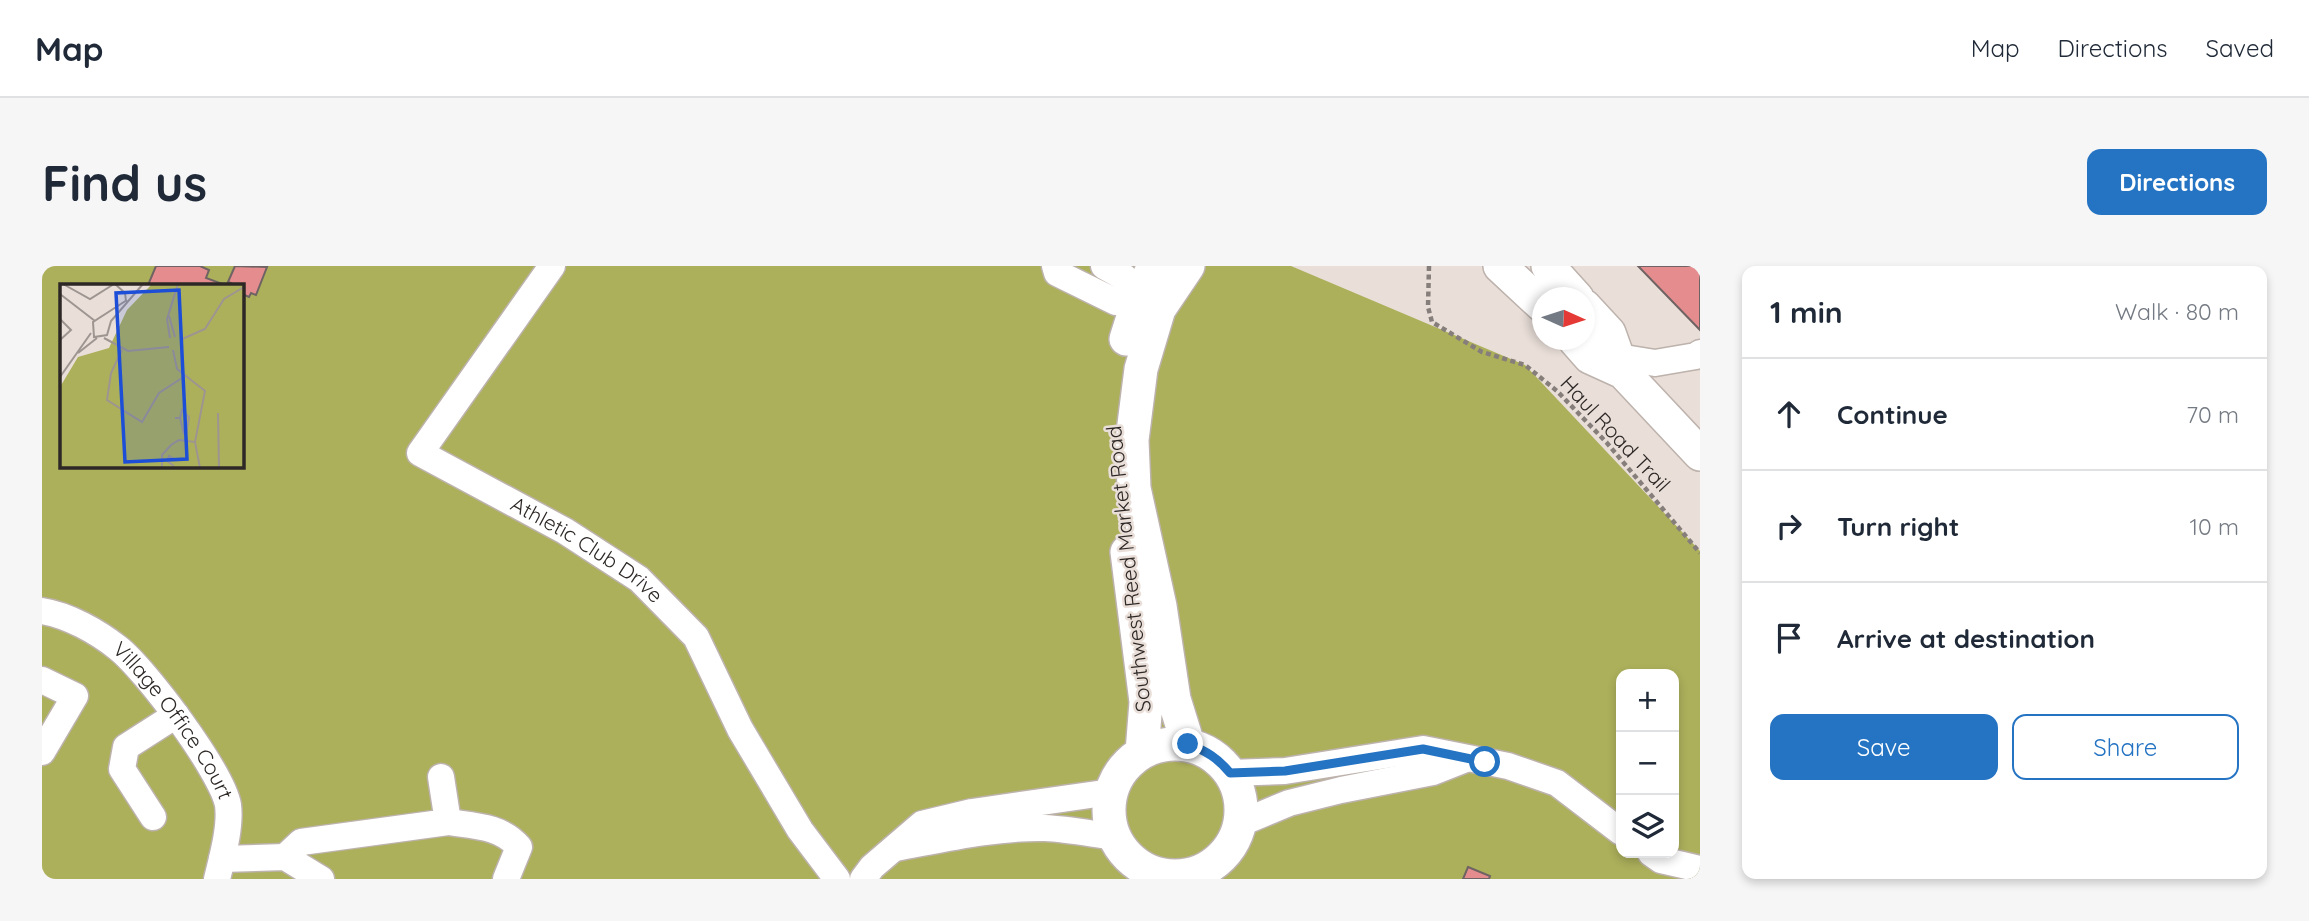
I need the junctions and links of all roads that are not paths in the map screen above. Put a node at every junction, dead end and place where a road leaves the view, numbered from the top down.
1 (552, 266) edge
2 (1055, 266) edge
3 (1104, 266) edge
4 (1154, 266) edge
5 (1188, 266) edge
6 (1500, 266) edge
7 (1548, 266) edge
8 (1567, 287) edge
9 (1140, 295) junction
10 (1532, 295) edge
11 (1595, 318) edge
12 (1584, 350) edge
13 (1700, 353) edge
14 (1620, 364) junction
15 (1700, 454) edge
16 (42, 611) edge
17 (42, 680) edge
18 (176, 715) junction
19 (1188, 744) junction
20 (42, 752) edge
21 (1142, 752) junction
22 (1466, 759) junction
23 (1230, 773) junction
24 (441, 777) dead end
25 (1111, 792) junction
26 (153, 817) dead end
27 (448, 822) junction
28 (1241, 823) junction
29 (1616, 828) edge
30 (1115, 837) junction
31 (895, 848) junction
32 (285, 857) junction
33 (1658, 858) edge
34 (220, 869) edge
35 (1700, 869) edge
36 (1211, 872) edge
37 (1163, 877) edge
38 (321, 879) edge
39 (506, 879) edge
40 (837, 879) edge
41 (863, 879) edge

1 - 40 street, Athletic Club Drive
2 - 9 street
3 - 9 street
4 - 9 main road, Southwest Reed Market Road
5 - 19 main road, Southwest Reed Market Road
6 - 10 main road
7 - 8 main road
9 - 21 main road, Southwest Reed Market Road
11 - 14 main road
12 - 14 main road
13 - 14 street
14 - 15 main road
16 - 18 street, Village Office Court
17 - 20 street
18 - 26 street
18 - 34 street, Village Office Court
19 - 21 main road
19 - 23 main road
21 - 25 main road
22 - 23 street
22 - 28 street
22 - 29 street
23 - 28 main road
24 - 27 street
25 - 30 main road
25 - 31 street
27 - 32 street
27 - 39 street
28 - 36 main road
30 - 31 street
30 - 37 main road
31 - 41 street
32 - 34 street
32 - 38 street
33 - 35 street
36 - 37 main road

